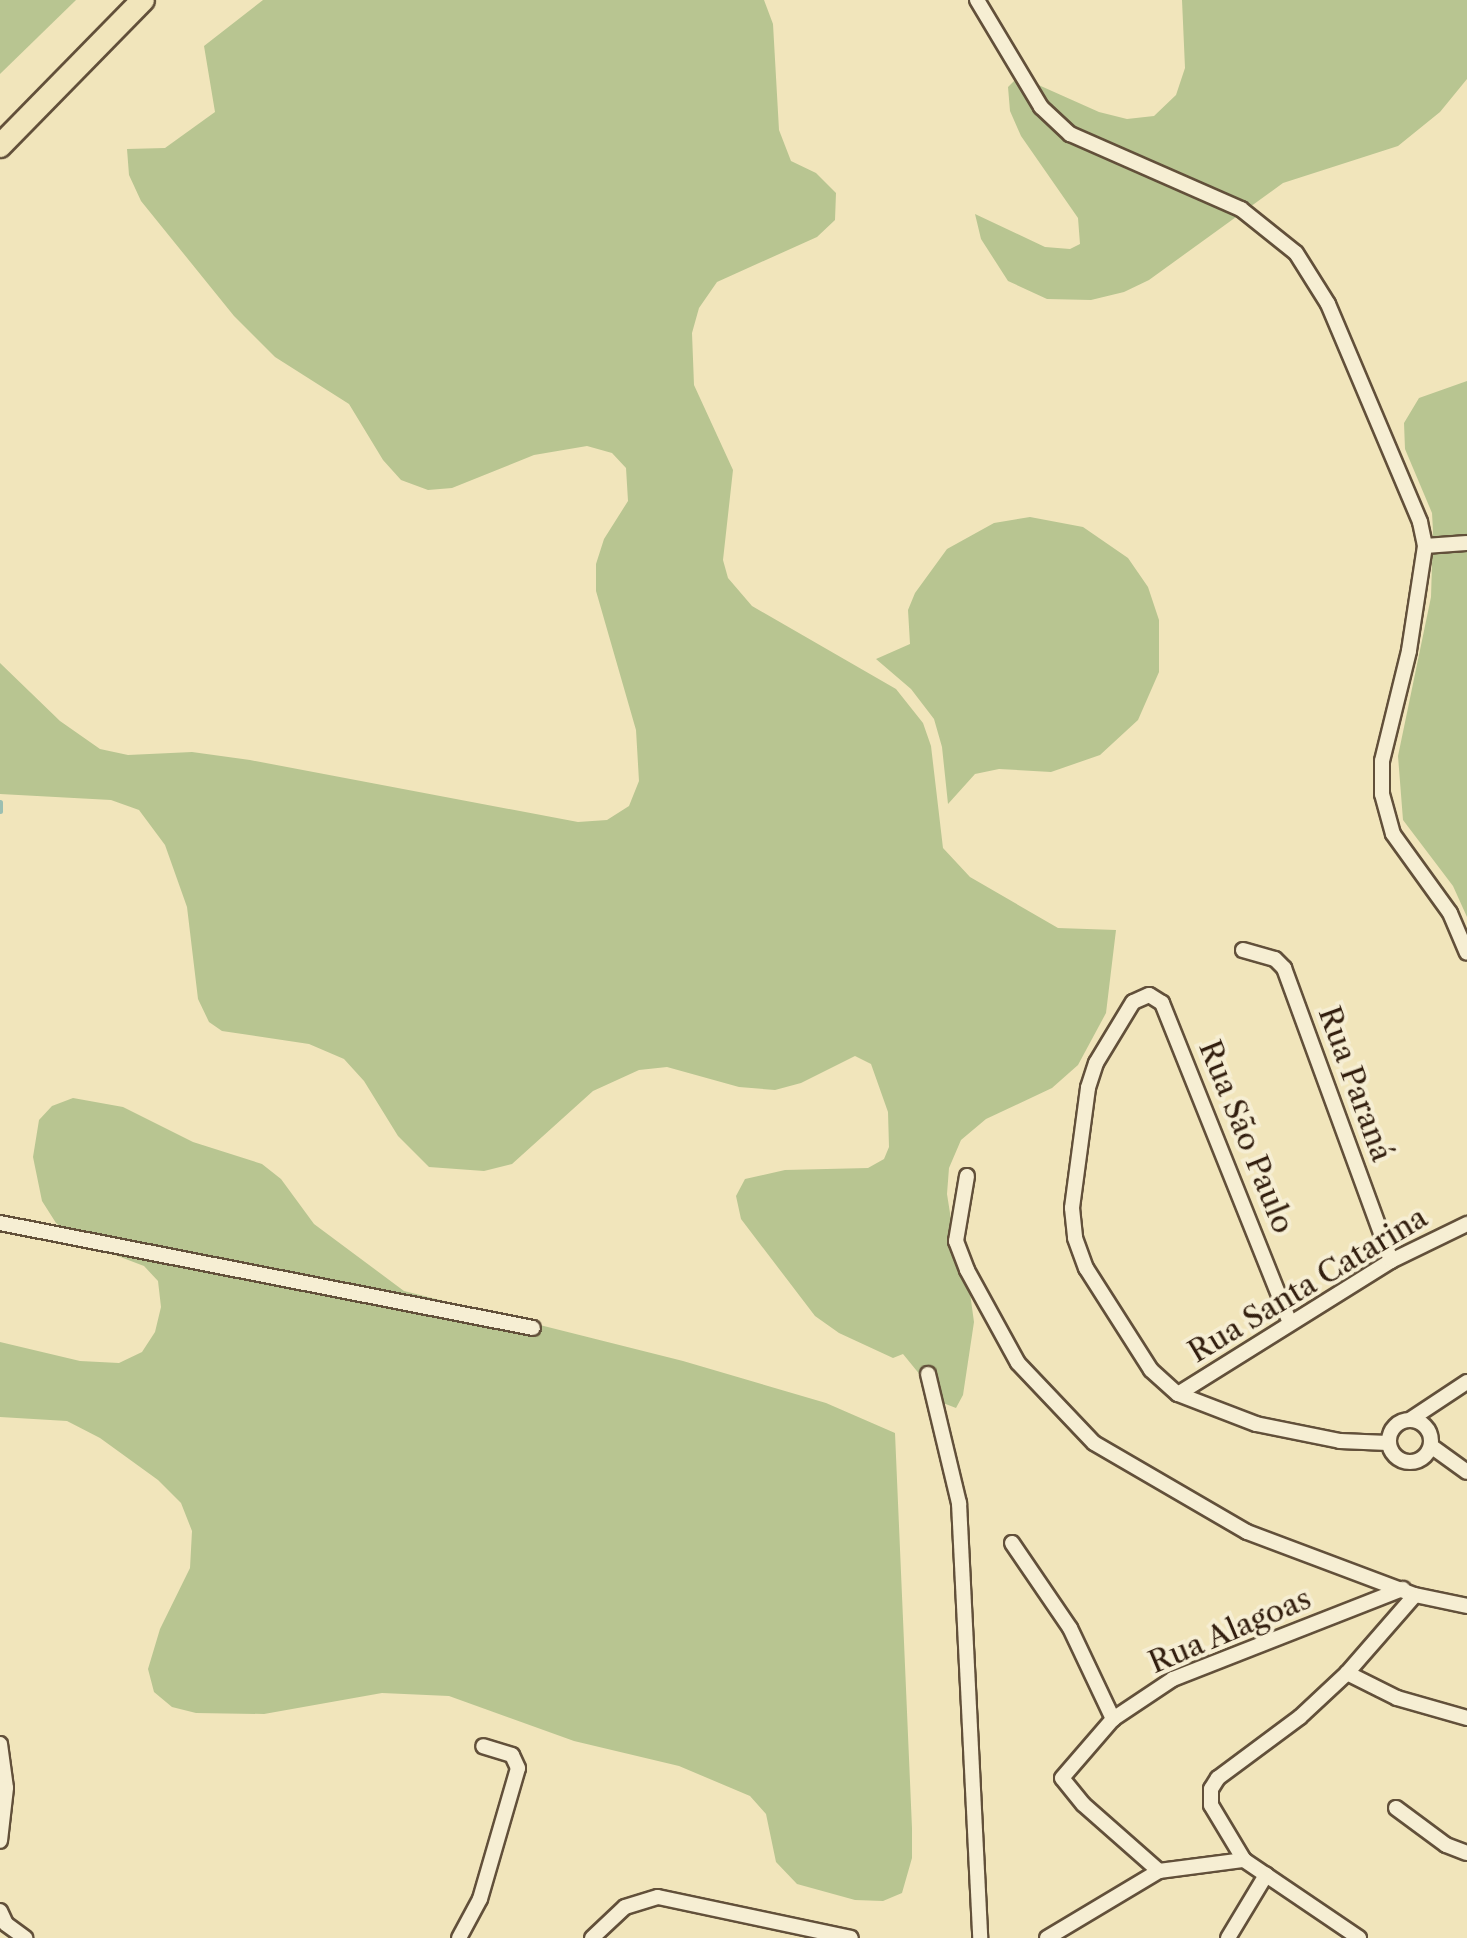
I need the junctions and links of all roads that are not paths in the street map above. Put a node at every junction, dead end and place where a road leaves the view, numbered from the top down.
1 (143, 0) edge
2 (977, 0) edge
3 (0, 146) edge
4 (1467, 543) edge
5 (1426, 546) junction
6 (1243, 950) dead end
7 (1467, 953) edge
8 (967, 1176) dead end
9 (0, 1223) edge
10 (1467, 1224) edge
11 (1391, 1262) junction
12 (1290, 1323) junction
13 (534, 1328) dead end
14 (928, 1374) dead end
15 (1467, 1382) edge
16 (1178, 1394) junction
17 (1411, 1420) junction
18 (1388, 1444) junction
19 (1430, 1446) junction
20 (1467, 1472) edge
21 (1012, 1542) dead end
22 (1409, 1592) junction
23 (1467, 1606) edge
24 (1348, 1673) junction
25 (1467, 1718) edge
26 (1114, 1720) junction
27 (0, 1744) edge
28 (483, 1746) dead end
29 (1396, 1808) dead end
30 (0, 1841) edge
31 (1467, 1853) edge
32 (1244, 1860) junction
33 (1159, 1871) junction
34 (1266, 1875) junction
35 (0, 1911) edge
36 (25, 1938) edge
37 (458, 1938) edge
38 (592, 1938) edge
39 (851, 1938) edge
40 (980, 1938) edge
41 (1047, 1938) edge
42 (1228, 1938) edge
43 (1359, 1938) edge

1 - 3 highway
2 - 5 street
4 - 5 street
5 - 7 street
6 - 11 street, Rua Paraná
8 - 22 street
9 - 13 street
10 - 11 street, Rua Santa Catarina
11 - 12 street, Rua Santa Catarina
12 - 16 street, Rua Santa Catarina
12 - 16 street, Rua São Paulo
14 - 40 street
15 - 17 street
16 - 18 street
17 - 18 street
17 - 19 street
18 - 19 street
19 - 20 street
21 - 26 street
22 - 23 street
22 - 24 street
22 - 26 street, Rua Alagoas
24 - 25 street
24 - 32 street
26 - 33 street, Rua Alagoas
27 - 30 street
28 - 37 street
29 - 31 street
32 - 33 street
32 - 34 street
33 - 41 street
34 - 42 street
34 - 43 street
35 - 36 street
38 - 39 street

